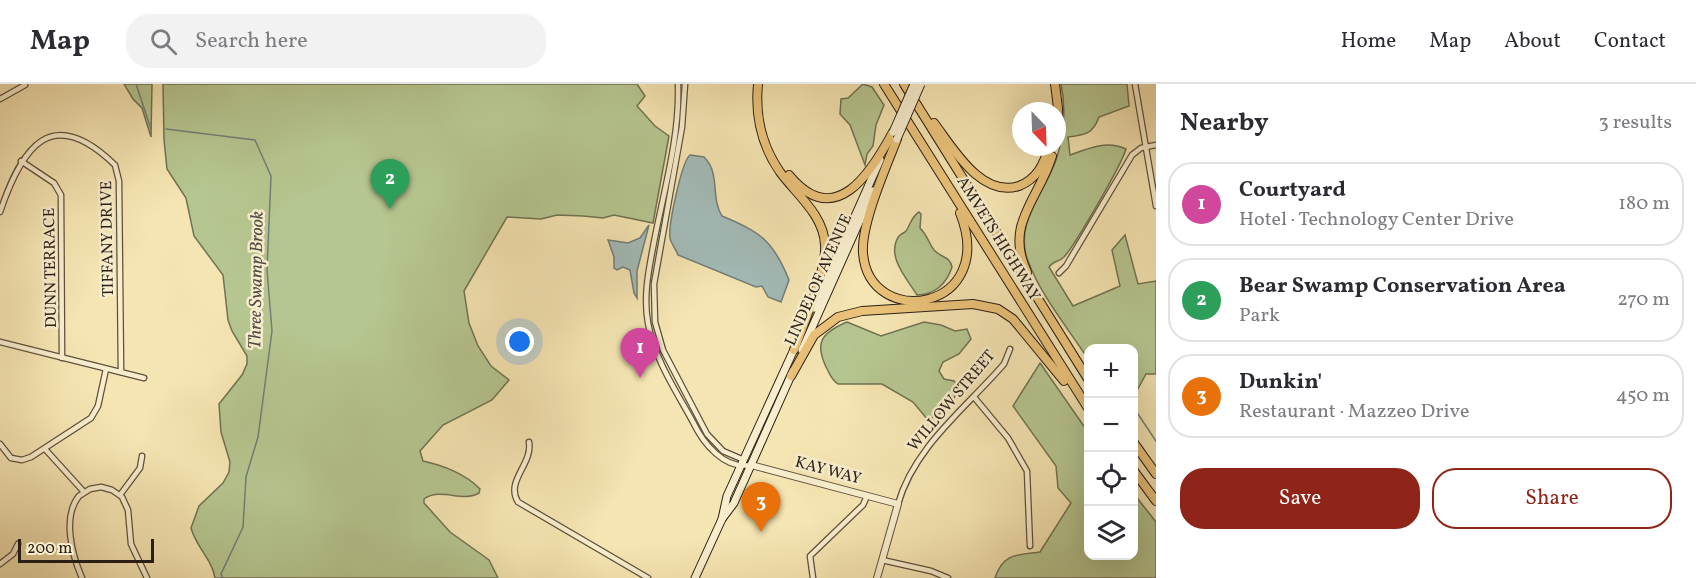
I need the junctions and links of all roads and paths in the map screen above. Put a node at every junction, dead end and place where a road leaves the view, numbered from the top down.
1 (678, 84) edge
2 (685, 84) edge
3 (758, 84) edge
4 (763, 84) edge
5 (878, 84) edge
6 (884, 84) edge
7 (921, 84) edge
8 (1049, 84) edge
9 (1055, 84) edge
10 (1135, 84) edge
11 (25, 85) edge
12 (908, 86) edge
13 (0, 99) edge
14 (1052, 102) edge
15 (1058, 102) edge
16 (909, 124) junction
17 (895, 135) junction
18 (1156, 145) edge
19 (1146, 147) junction
20 (1046, 156) edge
21 (1052, 156) edge
22 (21, 161) junction
23 (934, 164) junction
24 (1156, 206) edge
25 (0, 212) edge
26 (1059, 273) dead end
27 (1059, 333) junction
28 (0, 342) edge
29 (1010, 349) dead end
30 (794, 350) junction
31 (62, 358) junction
32 (106, 369) junction
33 (1084, 371) edge
34 (121, 372) junction
35 (791, 376) junction
36 (144, 378) dead end
37 (974, 397) junction
38 (1084, 402) edge
39 (1084, 404) edge
40 (529, 442) dead end
41 (0, 444) edge
42 (45, 449) junction
43 (1138, 449) edge
44 (142, 456) dead end
45 (743, 462) junction
46 (751, 465) junction
47 (1156, 474) edge
48 (1138, 476) edge
49 (84, 492) junction
50 (120, 495) junction
51 (867, 496) junction
52 (1156, 501) edge
53 (898, 504) junction
54 (722, 519) junction
55 (18, 544) dead end
56 (1030, 546) dead end
57 (882, 560) junction
58 (0, 564) edge
59 (878, 575) edge
60 (82, 578) edge
61 (147, 578) edge
62 (648, 578) edge
63 (695, 578) edge
64 (813, 578) edge
65 (948, 578) edge

1 - 45 street
2 - 45 street
3 - 30 highway
4 - 17 highway
5 - 16 highway
6 - 16 highway, AMVETS HIGHWAY
7 - 17 main road, LINDELOF AVENUE, bridge
8 - 14 highway
9 - 15 highway
10 - 19 street
11 - 13 street
12 - 17 main road, LINDELOF AVENUE, bridge
12 - 20 highway
12 - 27 highway, AMVETS HIGHWAY
16 - 23 highway, AMVETS HIGHWAY
17 - 23 highway
17 - 30 main road, LINDELOF AVENUE
17 - 35 main road, LINDELOF AVENUE
18 - 19 street
19 - 24 street
19 - 26 street
21 - 27 highway
22 - 25 street, TIFFANY DRIVE
22 - 31 street, DUNN TERRACE
22 - 34 street, TIFFANY DRIVE
23 - 38 highway, AMVETS HIGHWAY
27 - 33 highway, AMVETS HIGHWAY
28 - 31 street
29 - 37 street, WILLOW STREET
30 - 45 main road, LINDELOF AVENUE
31 - 32 street
32 - 34 street
32 - 42 street
34 - 36 street
35 - 39 highway
35 - 46 main road, LINDELOF AVENUE
37 - 53 street, WILLOW STREET
37 - 56 street
40 - 62 street
41 - 42 street
42 - 49 street
43 - 47 highway
44 - 50 street
45 - 46 street
45 - 54 main road, LINDELOF AVENUE
46 - 51 street, KAY WAY
46 - 54 main road, LINDELOF AVENUE
48 - 52 highway
49 - 50 street
49 - 60 street
50 - 61 street
51 - 53 street, KAY WAY
51 - 64 street
53 - 57 street, WILLOW STREET
54 - 63 main road
55 - 58 street
57 - 59 street, WILLOW STREET
57 - 65 street

